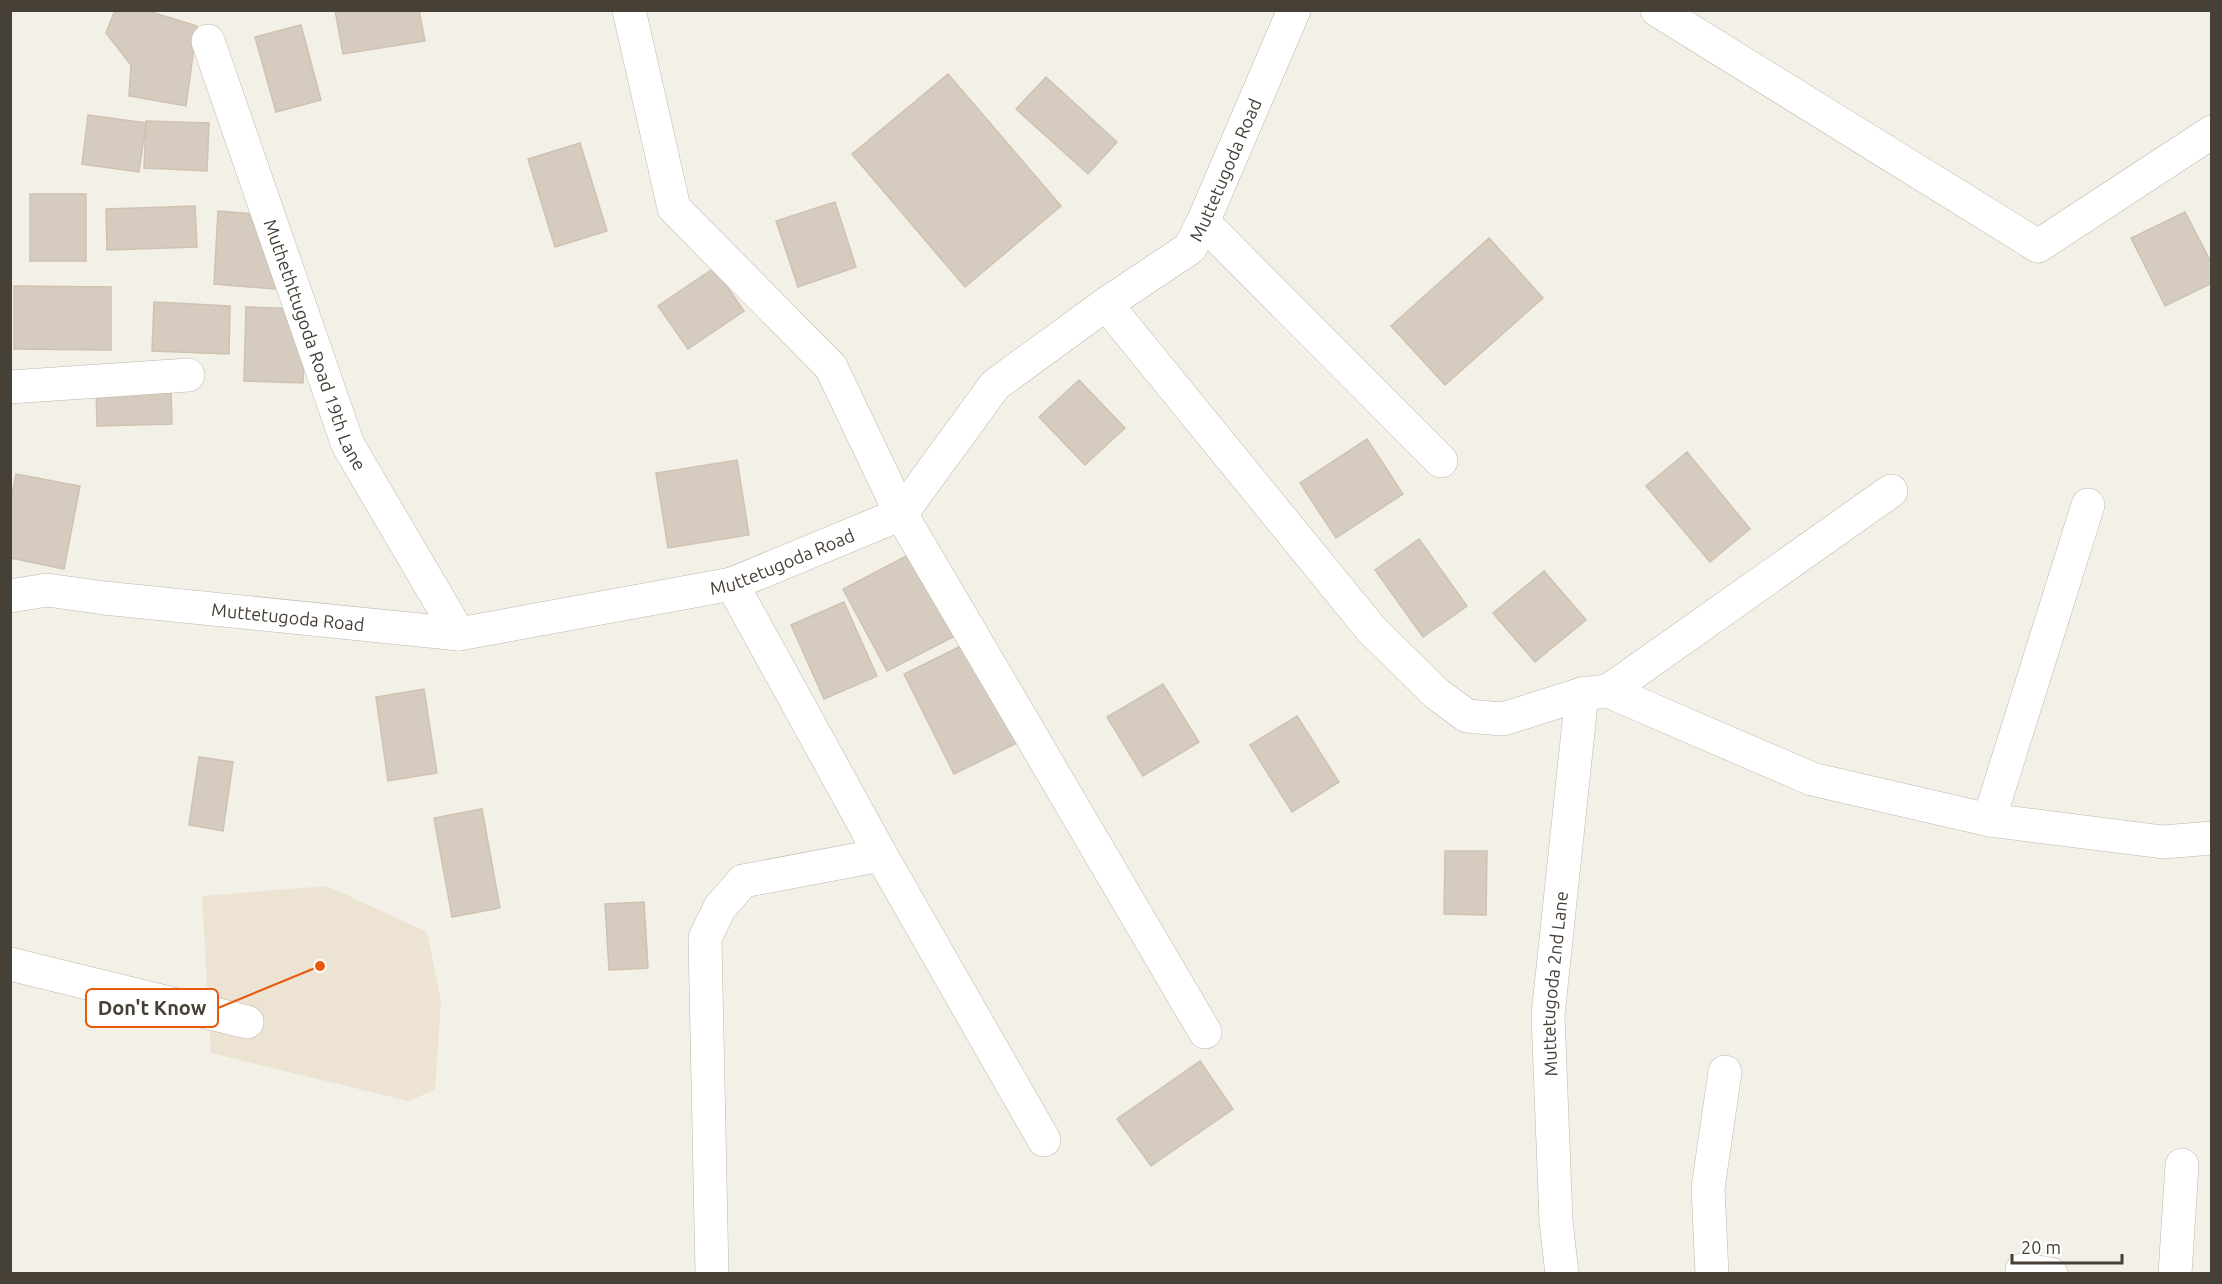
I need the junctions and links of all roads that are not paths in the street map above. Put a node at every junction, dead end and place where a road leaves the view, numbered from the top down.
1 (629, 10) edge
2 (1294, 10) edge
3 (1657, 10) edge
4 (208, 41) dead end
5 (2211, 132) edge
6 (1203, 222) junction
7 (1106, 304) junction
8 (188, 375) dead end
9 (10, 387) edge
10 (1441, 461) dead end
11 (1891, 491) dead end
12 (2088, 505) dead end
13 (901, 514) junction
14 (732, 584) junction
15 (10, 596) edge
16 (459, 634) junction
17 (1595, 692) junction
18 (1989, 820) junction
19 (2211, 838) edge
20 (881, 855) junction
21 (10, 964) edge
22 (247, 1022) dead end
23 (1205, 1032) dead end
24 (1725, 1072) dead end
25 (1044, 1140) dead end
26 (2182, 1165) dead end
27 (712, 1274) edge
28 (1562, 1274) edge
29 (1712, 1274) edge
30 (2175, 1274) edge

1 - 13 street
2 - 6 street, Muttetugoda Road
3 - 5 street
4 - 16 street, Muthethttugoda Road 19th Lane
6 - 7 street, Muttetugoda Road
6 - 10 street
7 - 13 street, Muttetugoda Road
7 - 17 street
8 - 9 street
11 - 17 street
12 - 18 street
13 - 14 street, Muttetugoda Road
13 - 23 street
14 - 16 street, Muttetugoda Road
14 - 20 street
15 - 16 street, Muttetugoda Road
17 - 18 street
17 - 28 street, Muttetugoda 2nd Lane
18 - 19 street
20 - 25 street
20 - 27 street
21 - 22 street
24 - 29 street
26 - 30 street

